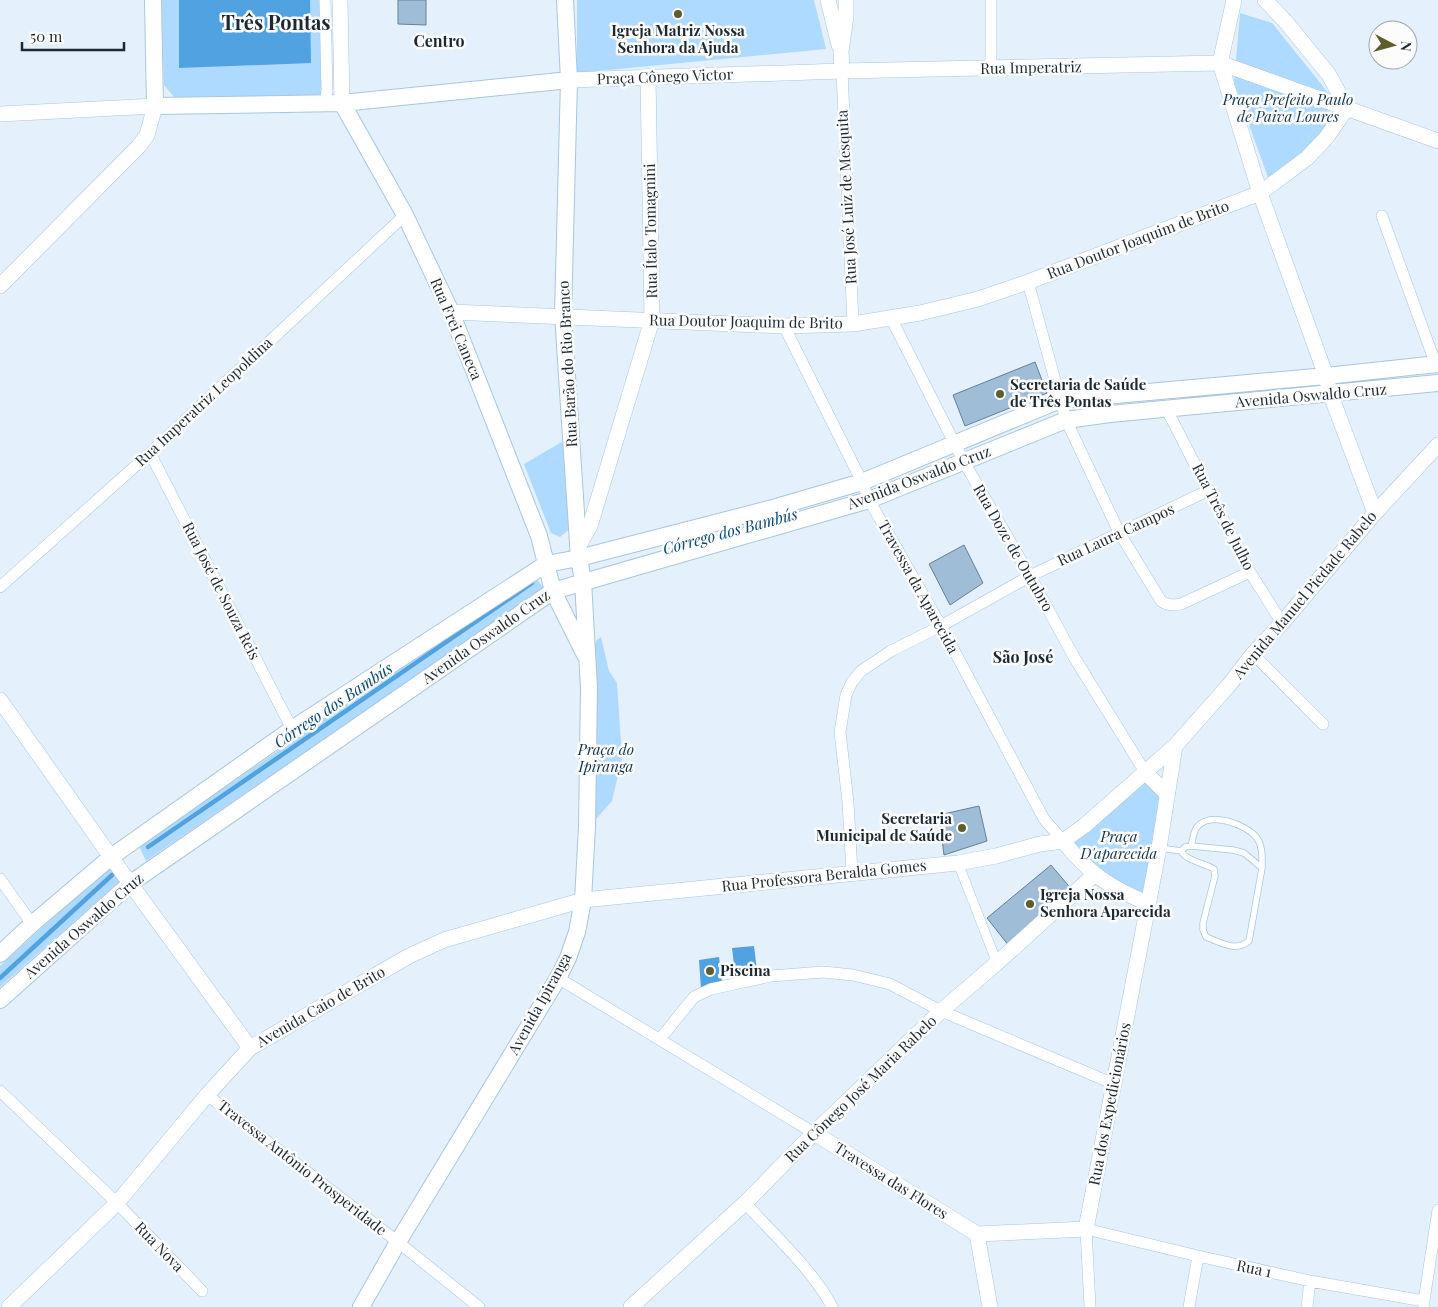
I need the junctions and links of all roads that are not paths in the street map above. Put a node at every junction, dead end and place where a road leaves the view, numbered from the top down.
1 (153, 0) edge
2 (325, 0) edge
3 (340, 0) edge
4 (565, 0) edge
5 (828, 0) edge
6 (846, 0) edge
7 (991, 0) edge
8 (1234, 0) edge
9 (1265, 0) edge
10 (841, 51) junction
11 (1220, 63) junction
12 (991, 69) junction
13 (842, 71) junction
14 (648, 76) junction
15 (568, 80) junction
16 (342, 103) junction
17 (325, 104) junction
18 (154, 106) junction
19 (1347, 108) junction
20 (0, 114) edge
21 (1438, 141) edge
22 (1260, 194) junction
23 (405, 215) junction
24 (1382, 216) dead end
25 (1028, 282) junction
26 (0, 286) edge
27 (451, 312) junction
28 (563, 315) junction
29 (891, 318) junction
30 (652, 320) junction
31 (853, 324) junction
32 (784, 326) junction
33 (1437, 364) edge
34 (1326, 376) junction
35 (1438, 383) edge
36 (1330, 393) junction
37 (1060, 400) junction
38 (1167, 410) junction
39 (1066, 420) junction
40 (955, 443) junction
41 (1438, 445) edge
42 (150, 453) junction
43 (964, 462) junction
44 (862, 482) junction
45 (1209, 490) junction
46 (869, 500) junction
47 (1375, 512) junction
48 (584, 526) junction
49 (1119, 532) junction
50 (579, 552) junction
51 (546, 564) junction
52 (1250, 572) junction
53 (1030, 576) junction
54 (583, 581) junction
55 (0, 586) edge
56 (553, 591) junction
57 (1282, 623) junction
58 (941, 626) junction
59 (1253, 654) junction
60 (588, 661) junction
61 (0, 700) edge
62 (1323, 724) dead end
63 (292, 729) junction
64 (1175, 746) junction
65 (1145, 772) junction
66 (1167, 794) junction
67 (1063, 841) junction
68 (1191, 846) junction
69 (1159, 848) junction
70 (1181, 851) junction
71 (111, 857) junction
72 (958, 863) junction
73 (1262, 868) junction
74 (852, 874) junction
75 (1094, 875) junction
76 (0, 879) edge
77 (131, 883) junction
78 (583, 900) junction
79 (1147, 903) junction
80 (32, 924) junction
81 (0, 954) edge
82 (997, 963) junction
83 (558, 978) junction
84 (0, 1000) edge
85 (941, 1011) junction
86 (660, 1039) junction
87 (250, 1048) junction
88 (1114, 1084) junction
89 (0, 1091) edge
90 (207, 1094) junction
91 (814, 1133) junction
92 (745, 1203) junction
93 (117, 1204) junction
94 (1438, 1210) edge
95 (1086, 1229) junction
96 (977, 1234) junction
97 (398, 1242) junction
98 (1198, 1256) junction
99 (1310, 1281) junction
100 (202, 1292) dead end
101 (1424, 1304) edge
102 (9, 1307) edge
103 (361, 1307) edge
104 (479, 1307) edge
105 (631, 1307) edge
106 (832, 1307) edge
107 (990, 1307) edge
108 (1090, 1307) edge
109 (1189, 1307) edge
110 (1307, 1307) edge

1 - 18 main road
2 - 17 street
3 - 16 street
4 - 15 main road
5 - 10 street
6 - 10 street
7 - 12 street
8 - 11 street
9 - 19 street
10 - 13 street
11 - 12 street, Rua Imperatriz
11 - 19 street
11 - 22 street
12 - 13 street, Rua Imperatriz
13 - 14 street, Praça Cônego Victor
13 - 31 street, Rua José Luiz de Mesquita
14 - 15 street, Praça Cônego Victor
14 - 30 street, Rua Ítalo Tomagnini
15 - 16 main road
15 - 28 main road, Rua Barão do Rio Branco
16 - 17 main road
16 - 23 main road, Rua Frei Caneca
17 - 18 main road
18 - 20 street
18 - 26 street
19 - 21 street
19 - 22 street
22 - 25 street, Rua Doutor Joaquim de Brito
22 - 34 street
23 - 27 main road, Rua Frei Caneca
23 - 42 street, Rua Imperatriz Leopoldina
24 - 33 street
25 - 29 street, Rua Doutor Joaquim de Brito
25 - 37 street
27 - 28 street, Rua Doutor Joaquim de Brito
27 - 51 main road, Rua Frei Caneca
28 - 30 street, Rua Doutor Joaquim de Brito
28 - 48 main road, Rua Barão do Rio Branco
29 - 31 street, Rua Doutor Joaquim de Brito
29 - 40 street, Rua Doze de Outubro
30 - 32 street, Rua Doutor Joaquim de Brito
30 - 48 street, Rua Ítalo Tomagnini
31 - 32 street, Rua Doutor Joaquim de Brito
32 - 44 street, Travessa da Aparecida
33 - 34 main road, Avenida Oswaldo Cruz
34 - 36 street
34 - 37 main road, Avenida Oswaldo Cruz
35 - 36 main road, Avenida Oswaldo Cruz
36 - 38 main road, Avenida Oswaldo Cruz
36 - 47 street
37 - 39 street
37 - 40 main road, Avenida Oswaldo Cruz
38 - 39 main road, Avenida Oswaldo Cruz
38 - 45 street, Rua Três de Julho
39 - 43 main road, Avenida Oswaldo Cruz
39 - 49 street
40 - 43 street, Rua Doze de Outubro
40 - 44 main road, Avenida Oswaldo Cruz
41 - 47 street, Avenida Manuel Piedade Rabelo
42 - 55 street, Rua Imperatriz Leopoldina
42 - 63 street, Rua José de Souza Reis
43 - 46 main road, Avenida Oswaldo Cruz
43 - 53 street, Rua Doze de Outubro
44 - 46 street, Travessa da Aparecida
44 - 50 main road, Avenida Oswaldo Cruz
45 - 49 street, Rua Laura Campos
45 - 52 street, Rua Três de Julho
46 - 54 main road, Avenida Oswaldo Cruz
46 - 58 street, Travessa da Aparecida
47 - 57 street, Avenida Manuel Piedade Rabelo
48 - 50 main road, Rua Barão do Rio Branco
49 - 52 street
49 - 53 street, Rua Laura Campos
50 - 51 main road, Avenida Oswaldo Cruz
50 - 54 main road, Rua Barão do Rio Branco
51 - 56 main road, Rua Frei Caneca
51 - 63 main road, Avenida Oswaldo Cruz
52 - 57 street, Rua Três de Julho
53 - 58 street, Rua Laura Campos
53 - 65 street, Rua Doze de Outubro
54 - 56 main road, Avenida Oswaldo Cruz
54 - 60 main road, Avenida Ipiranga
56 - 60 main road, Avenida Ipiranga
56 - 77 main road, Avenida Oswaldo Cruz
57 - 59 street, Avenida Manuel Piedade Rabelo
58 - 67 street, Travessa da Aparecida
58 - 74 street, Rua Laura Campos
59 - 62 street
59 - 64 street, Avenida Manuel Piedade Rabelo
60 - 78 main road, Avenida Ipiranga
61 - 71 street
63 - 71 main road, Avenida Oswaldo Cruz
64 - 65 street
64 - 66 street
65 - 66 street
65 - 67 street
66 - 69 street
67 - 72 street, Rua Professora Beralda Gomes
67 - 75 street
68 - 70 lane
68 - 73 lane
68 - 73 lane
69 - 70 lane
69 - 79 street
70 - 73 lane
71 - 77 street
71 - 80 main road, Avenida Oswaldo Cruz
72 - 74 street, Rua Professora Beralda Gomes
72 - 82 street
74 - 78 street, Rua Professora Beralda Gomes
75 - 79 street
75 - 82 street, Rua Cônego José Maria Rabelo
76 - 80 street
77 - 84 main road, Avenida Oswaldo Cruz
77 - 87 street
78 - 83 main road, Avenida Ipiranga
78 - 87 street, Avenida Caio de Brito
79 - 88 street, Rua dos Expedicionários
80 - 81 main road, Avenida Oswaldo Cruz
82 - 85 street, Rua Cônego José Maria Rabelo
83 - 86 street, Travessa das Flores
83 - 97 main road, Avenida Ipiranga
85 - 86 street
85 - 88 street
85 - 91 street, Rua Cônego José Maria Rabelo
86 - 91 street, Travessa das Flores
87 - 90 street, Avenida Caio de Brito
88 - 95 street, Rua dos Expedicionários
89 - 93 street, Rua Nova
90 - 93 street, Avenida Caio de Brito
90 - 97 street, Travessa Antônio Prosperidade
91 - 92 street, Rua Cônego José Maria Rabelo
91 - 96 street, Travessa das Flores
92 - 105 street, Rua Cônego José Maria Rabelo
92 - 106 street
93 - 100 street, Rua Nova
93 - 102 street, Avenida Caio de Brito
94 - 101 street
95 - 96 street
95 - 98 street, Rua 1
95 - 108 street, Rua dos Expedicionários
96 - 107 street
97 - 103 main road, Avenida Ipiranga
97 - 104 street, Travessa Antônio Prosperidade
98 - 99 street, Rua 1
98 - 109 street
99 - 101 street, Rua 1
99 - 110 street

